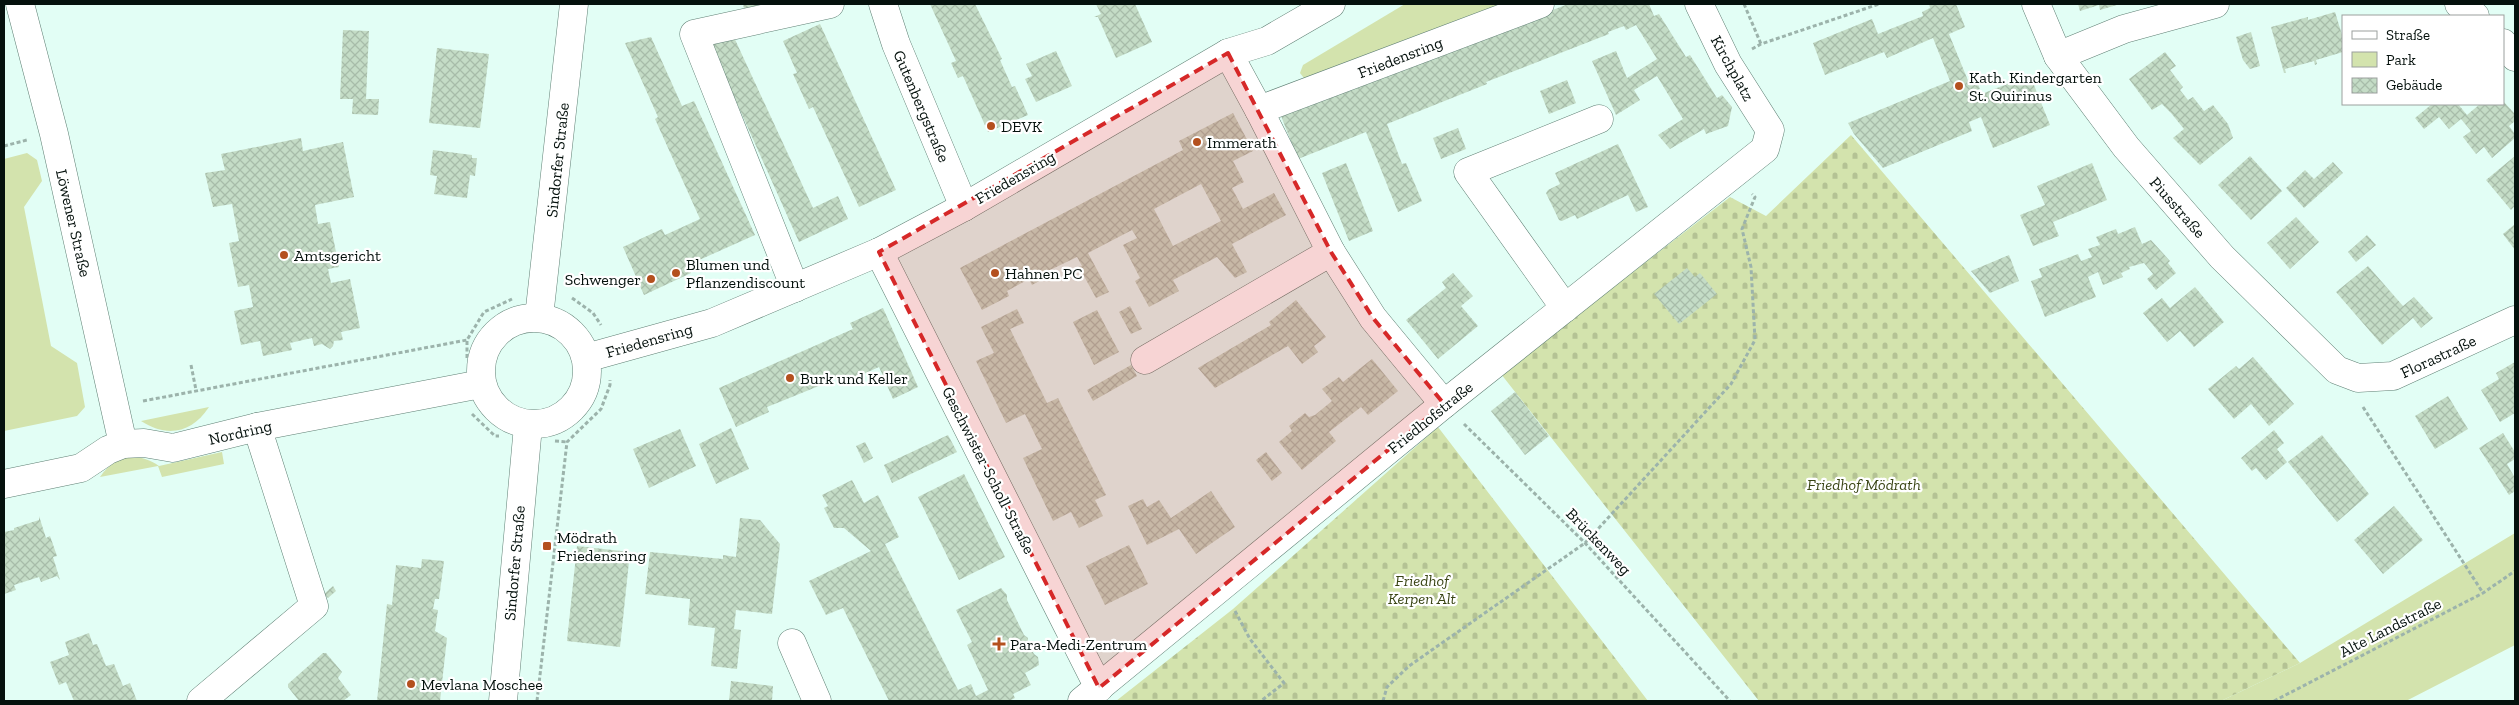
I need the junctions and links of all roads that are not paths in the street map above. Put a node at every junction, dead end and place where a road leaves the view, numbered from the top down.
1 (20, 4) edge
2 (574, 4) edge
3 (830, 4) edge
4 (883, 4) edge
5 (1331, 4) edge
6 (1540, 4) edge
7 (1699, 4) edge
8 (2036, 4) edge
9 (2215, 4) edge
10 (2458, 4) edge
11 (2474, 15) edge
12 (2504, 44) edge
13 (1228, 53) junction
14 (2058, 56) junction
15 (2515, 57) edge
16 (1259, 110) junction
17 (1599, 119) dead end
18 (1770, 130) joint
19 (964, 207) junction
20 (880, 252) junction
21 (1331, 252) junction
22 (795, 288) junction
23 (1565, 308) junction
24 (539, 317) junction
25 (2515, 320) edge
26 (586, 358) junction
27 (1145, 360) dead end
28 (2358, 378) joint
29 (481, 384) junction
30 (1444, 404) junction
31 (528, 426) junction
32 (257, 427) junction
33 (123, 444) junction
34 (4, 484) edge
35 (792, 643) dead end
36 (210, 693) edge
37 (1091, 694) edge
38 (503, 701) edge
39 (817, 701) edge

1 - 33 street, Löwener Straße
2 - 24 street, Sindorfer Straße
3 - 22 street
4 - 19 street, Gutenbergstraße
5 - 13 street, Friedensring
6 - 16 street, Friedensring
7 - 18 street, Kirchplatz
8 - 14 street, Piusstraße
9 - 14 street
10 - 11 street
12 - 15 street
13 - 16 street
13 - 19 street, Friedensring
14 - 28 street, Piusstraße
16 - 21 street
17 - 23 street
18 - 23 street, Friedhofstraße
19 - 20 street, Friedensring
20 - 22 street, Friedensring
20 - 37 street, Geschwister-Scholl-Straße
21 - 27 street
21 - 30 street
22 - 26 street, Friedensring
23 - 30 street, Friedhofstraße
24 - 26 street
24 - 29 street
25 - 28 street, Florastraße
26 - 31 street
29 - 31 street
29 - 32 street, Nordring
30 - 37 street, Friedhofstraße
31 - 38 street, Sindorfer Straße
32 - 33 street, Nordring
32 - 36 street
33 - 34 street, Nordring
35 - 39 street

